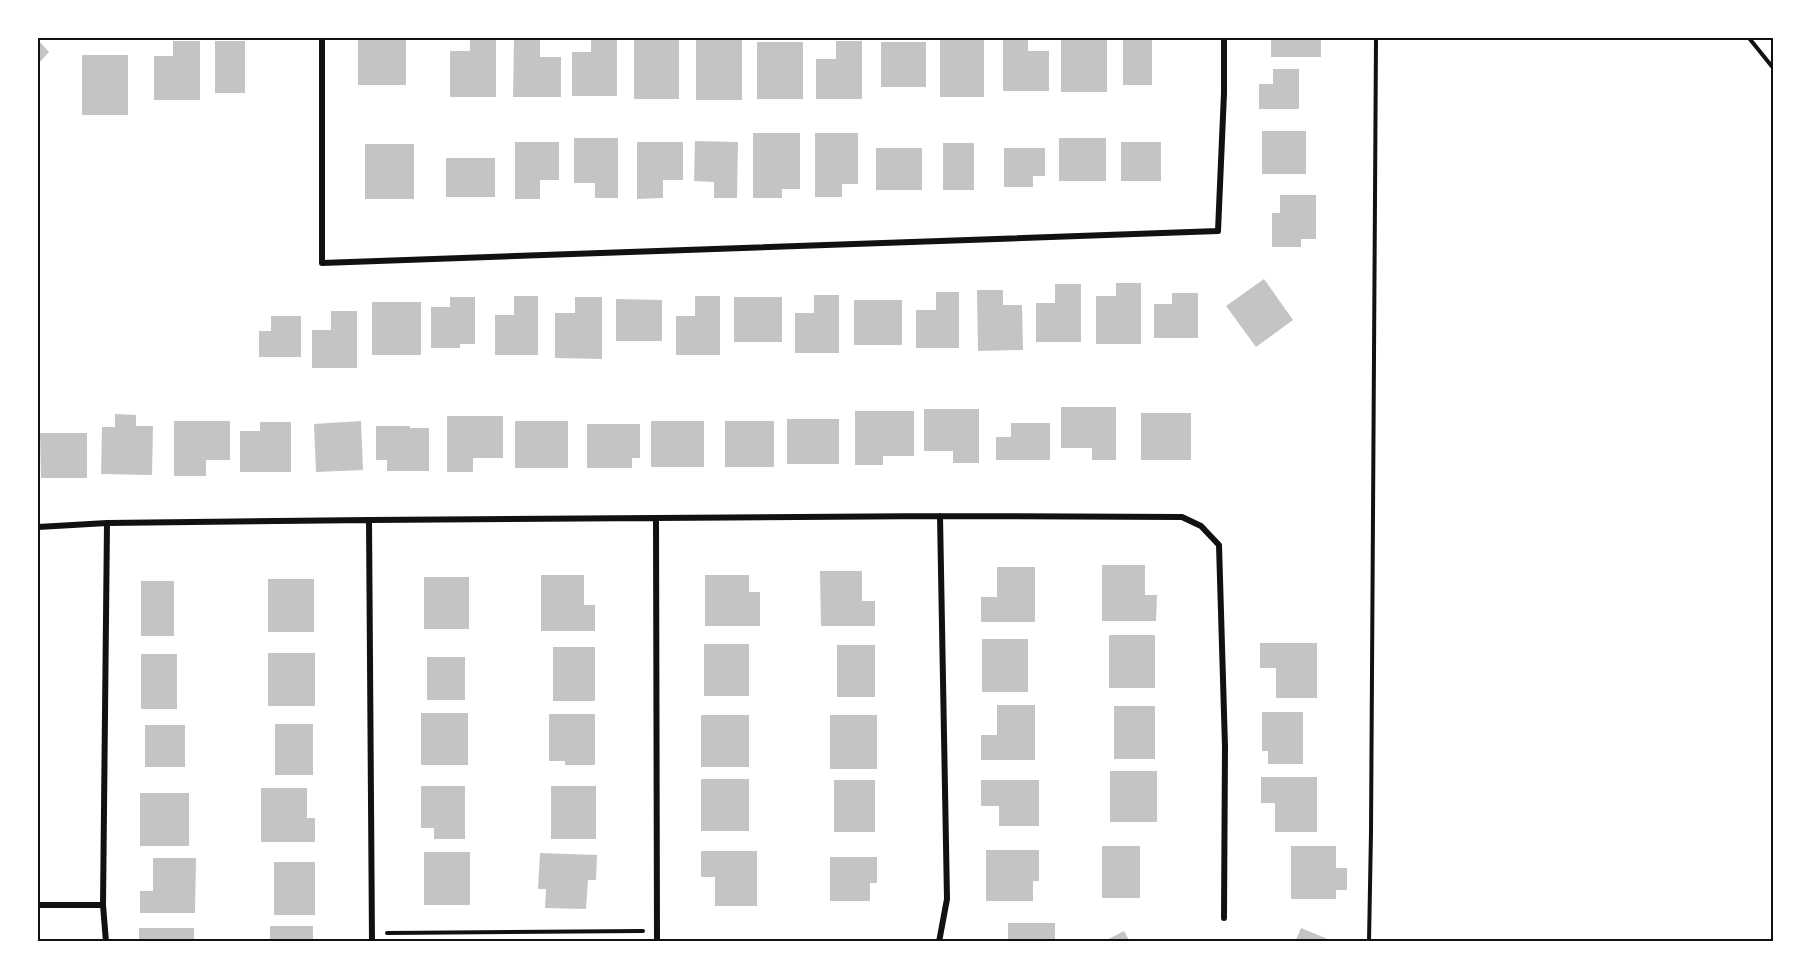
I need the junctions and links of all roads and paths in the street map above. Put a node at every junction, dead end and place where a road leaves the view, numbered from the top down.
1 (322, 38) edge
2 (1224, 38) edge
3 (1376, 38) edge
4 (1749, 38) edge
5 (1773, 69) edge
6 (940, 516) junction
7 (656, 518) junction
8 (369, 520) junction
9 (107, 523) junction
10 (38, 527) edge
11 (38, 905) edge
12 (103, 905) junction
13 (1224, 918) dead end
14 (657, 931) junction
15 (371, 933) junction
16 (106, 942) edge
17 (372, 942) edge
18 (657, 942) edge
19 (939, 942) edge
20 (1369, 942) edge

1 - 2 street
3 - 20 path
4 - 5 path
6 - 7 street
6 - 13 street
6 - 19 street
7 - 8 street
7 - 14 street
8 - 9 street
8 - 15 street
9 - 10 street
9 - 12 street
11 - 12 street
12 - 16 street
14 - 15 path
14 - 18 street
15 - 17 street

